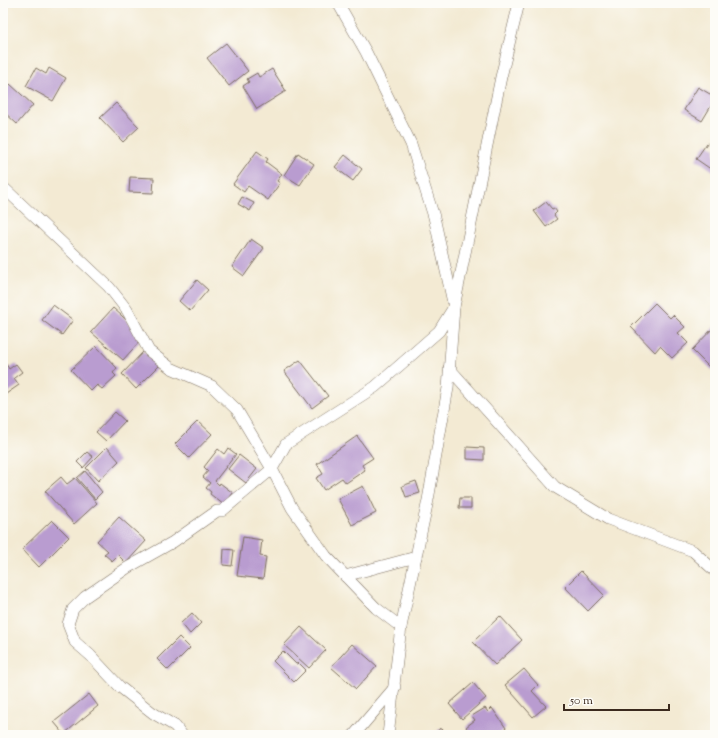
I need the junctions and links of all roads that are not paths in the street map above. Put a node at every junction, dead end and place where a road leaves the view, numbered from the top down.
1 (338, 3) edge
2 (519, 3) edge
3 (3, 187) edge
4 (454, 307) junction
5 (449, 368) junction
6 (272, 469) junction
7 (416, 557) junction
8 (715, 571) edge
9 (345, 576) junction
10 (401, 627) junction
11 (395, 687) junction
12 (182, 735) edge
13 (354, 735) edge
14 (388, 735) edge

1 - 4 street
2 - 4 street
3 - 6 street
4 - 5 street
4 - 6 street
5 - 7 street
5 - 8 street
6 - 9 street
6 - 12 street
7 - 9 street
7 - 10 street
9 - 10 street
10 - 11 street
11 - 13 street
11 - 14 street

